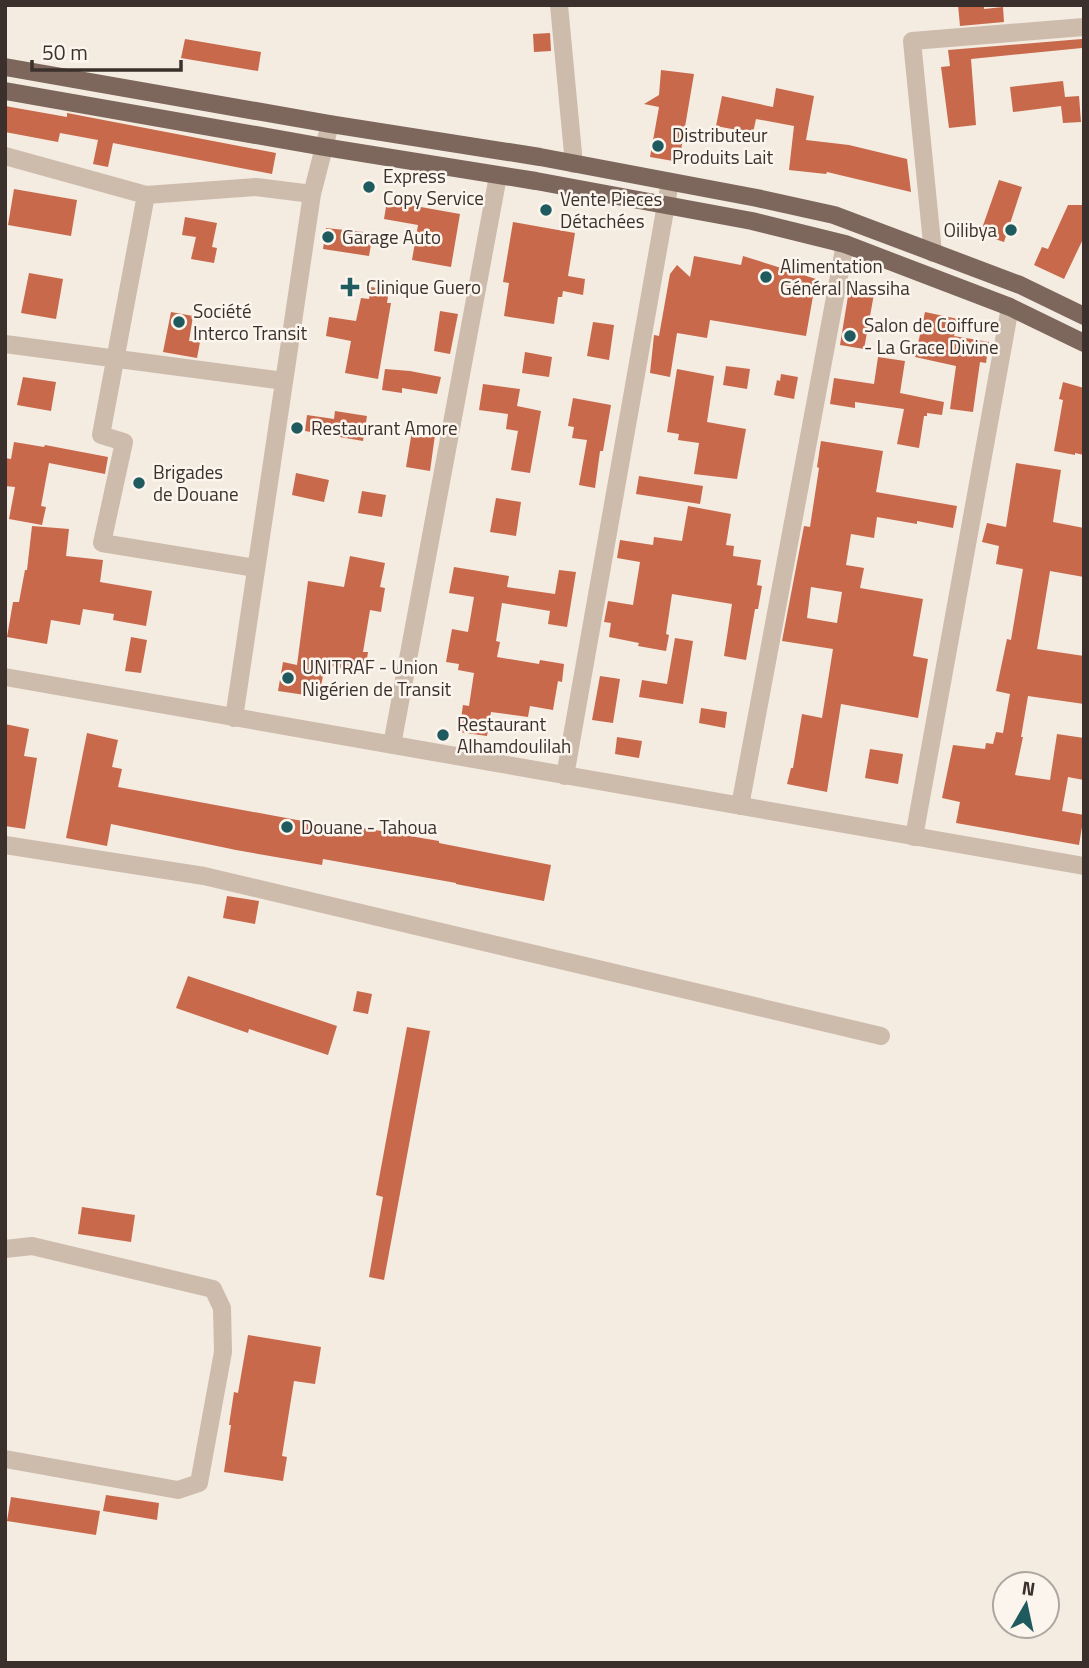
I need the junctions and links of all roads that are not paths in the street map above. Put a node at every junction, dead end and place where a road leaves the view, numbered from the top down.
1 (559, 5) edge
2 (1084, 27) edge
3 (5, 67) edge
4 (5, 91) edge
5 (330, 124) junction
6 (324, 147) junction
7 (5, 156) edge
8 (574, 164) junction
9 (498, 176) junction
10 (670, 182) junction
11 (312, 194) junction
12 (146, 195) junction
13 (665, 206) junction
14 (845, 244) junction
15 (933, 253) junction
16 (1010, 307) junction
17 (1084, 316) edge
18 (1084, 343) edge
19 (5, 344) edge
20 (114, 359) junction
21 (284, 382) junction
22 (256, 568) junction
23 (5, 677) edge
24 (234, 718) junction
25 (392, 745) junction
26 (565, 776) junction
27 (740, 806) junction
28 (914, 837) junction
29 (5, 845) edge
30 (1084, 866) edge
31 (881, 1036) dead end
32 (5, 1250) edge
33 (5, 1459) edge

1 - 8 street
2 - 15 street
3 - 5 main road
4 - 6 main road
5 - 6 street
5 - 8 main road
6 - 9 main road
6 - 11 street
7 - 12 street
8 - 10 main road
9 - 13 main road
9 - 25 street
10 - 13 street
10 - 15 main road
11 - 12 street
11 - 21 street
12 - 20 street
13 - 14 main road
13 - 26 street
14 - 16 main road
14 - 27 street
15 - 17 main road
16 - 18 main road
16 - 28 street
19 - 20 street
20 - 21 street
20 - 22 street
21 - 22 street
22 - 24 street
23 - 24 street
24 - 25 street
25 - 26 street
26 - 27 street
27 - 28 street
28 - 30 street
29 - 31 street
32 - 33 street

